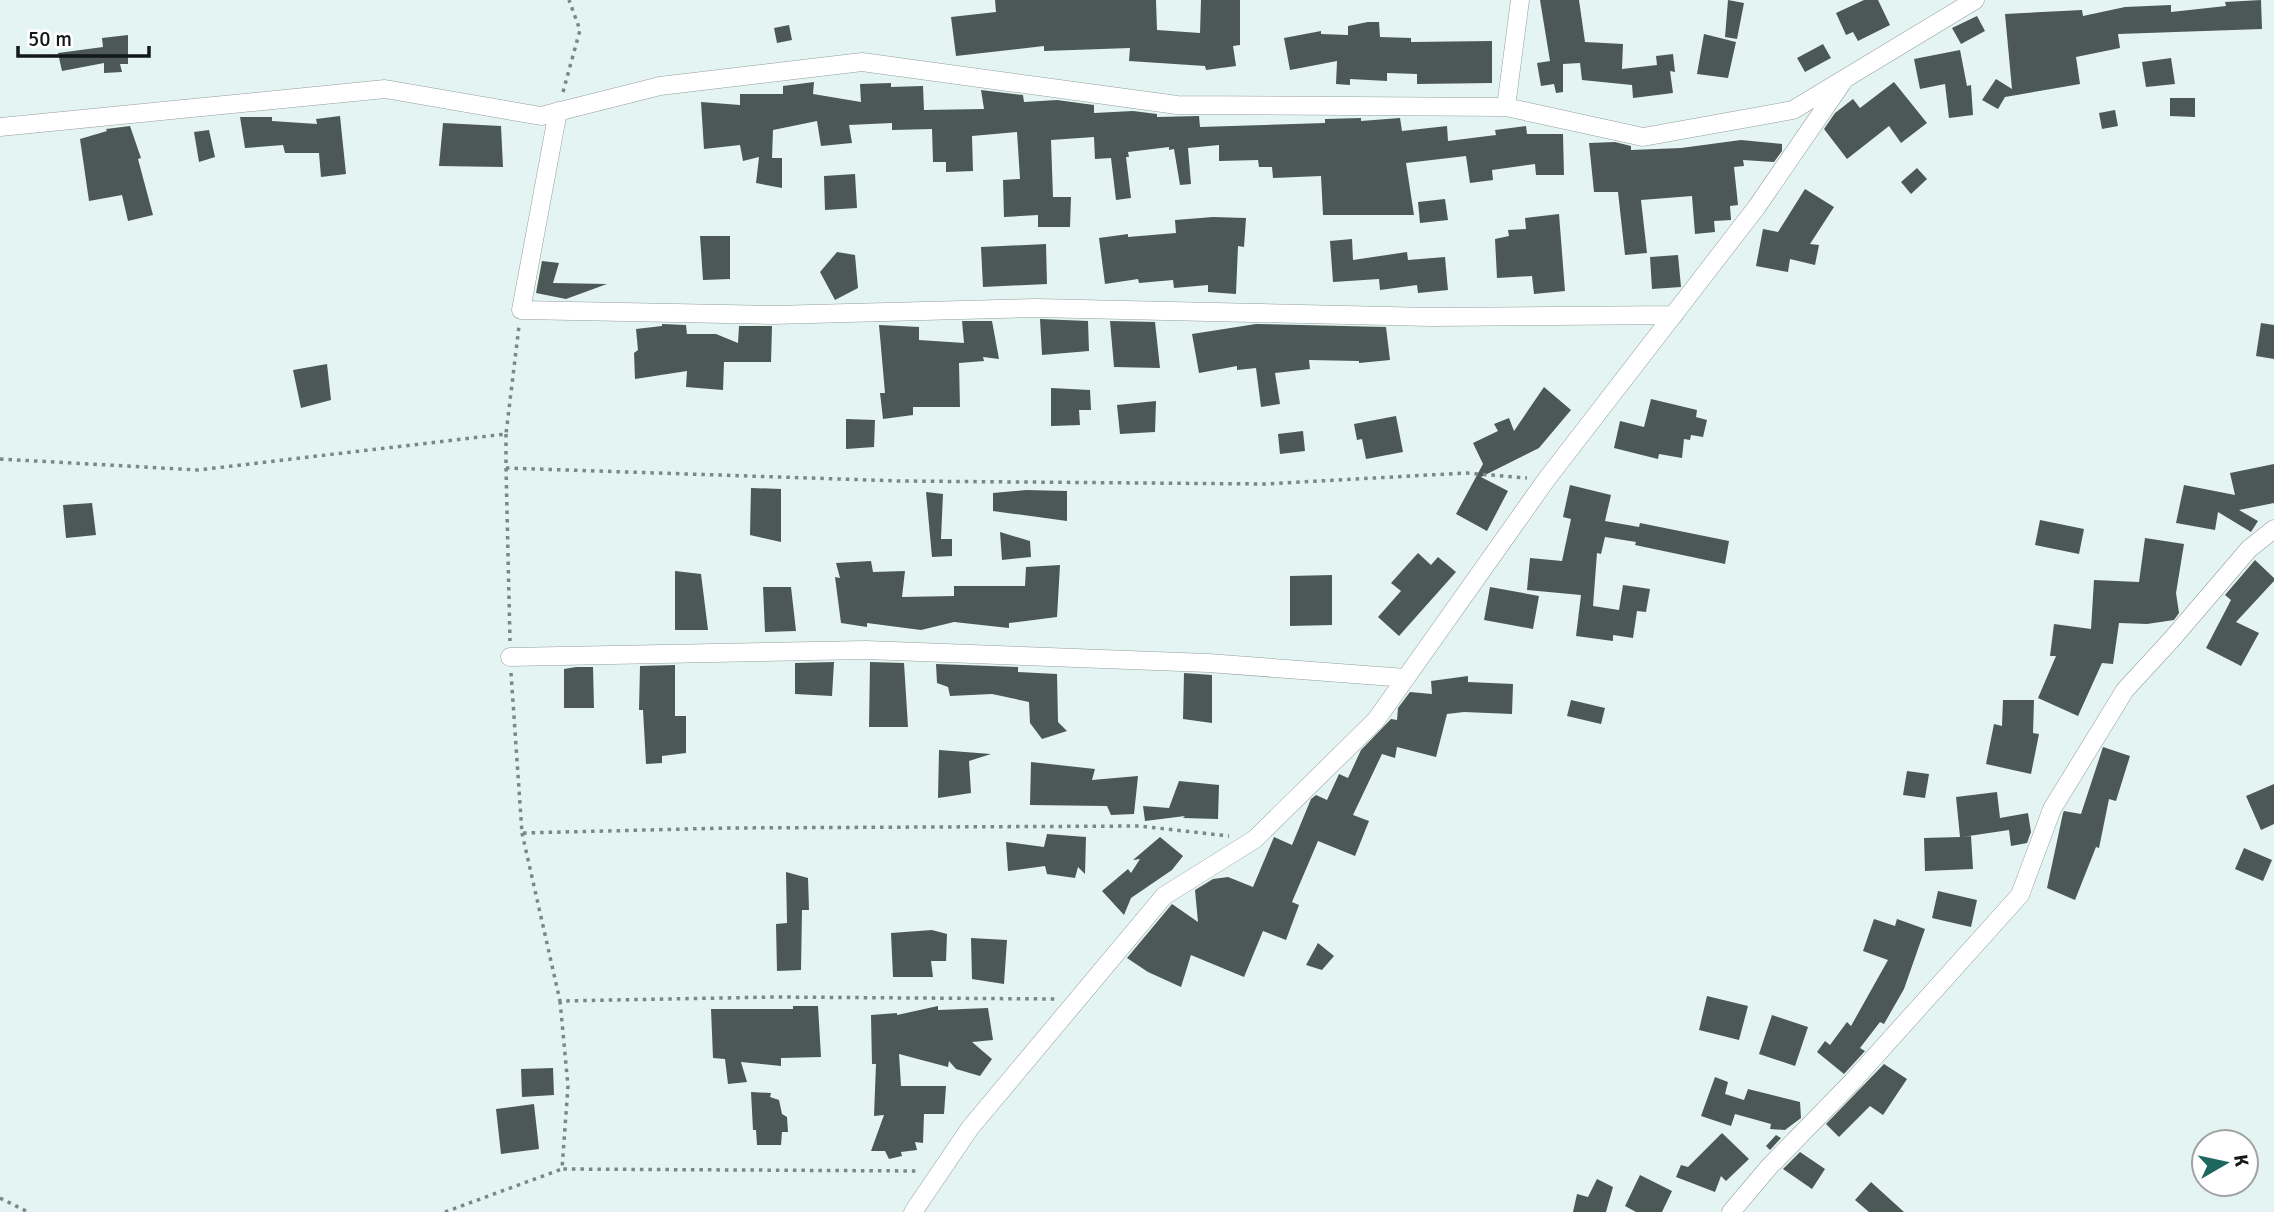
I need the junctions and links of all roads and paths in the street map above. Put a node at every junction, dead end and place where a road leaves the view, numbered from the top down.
1 (569, 0) edge
2 (1520, 0) edge
3 (1975, 0) edge
4 (1846, 77) junction
5 (1506, 107) junction
6 (558, 111) junction
7 (0, 127) edge
8 (521, 310) junction
9 (1674, 315) junction
10 (506, 434) junction
11 (0, 459) edge
12 (506, 468) junction
13 (1546, 480) junction
14 (2274, 529) edge
15 (510, 657) junction
16 (1406, 678) junction
17 (522, 833) junction
18 (1255, 839) junction
19 (1079, 999) junction
20 (560, 1001) junction
21 (562, 1169) junction
22 (941, 1171) junction
23 (0, 1198) edge
24 (28, 1212) edge
25 (444, 1212) edge
26 (913, 1212) edge
27 (1731, 1212) edge

1 - 6 path
2 - 5 street
3 - 4 street
4 - 5 street
4 - 9 street
5 - 6 street
6 - 7 street
6 - 8 street
8 - 9 street
8 - 10 path
9 - 13 street
10 - 11 path
10 - 12 path
12 - 13 path
12 - 15 path
13 - 16 street
14 - 27 street
15 - 16 street
15 - 17 path
16 - 18 street
17 - 18 path
17 - 20 path
18 - 19 street
19 - 20 path
19 - 22 street
20 - 21 path
21 - 22 path
21 - 25 path
22 - 26 street
23 - 24 path

